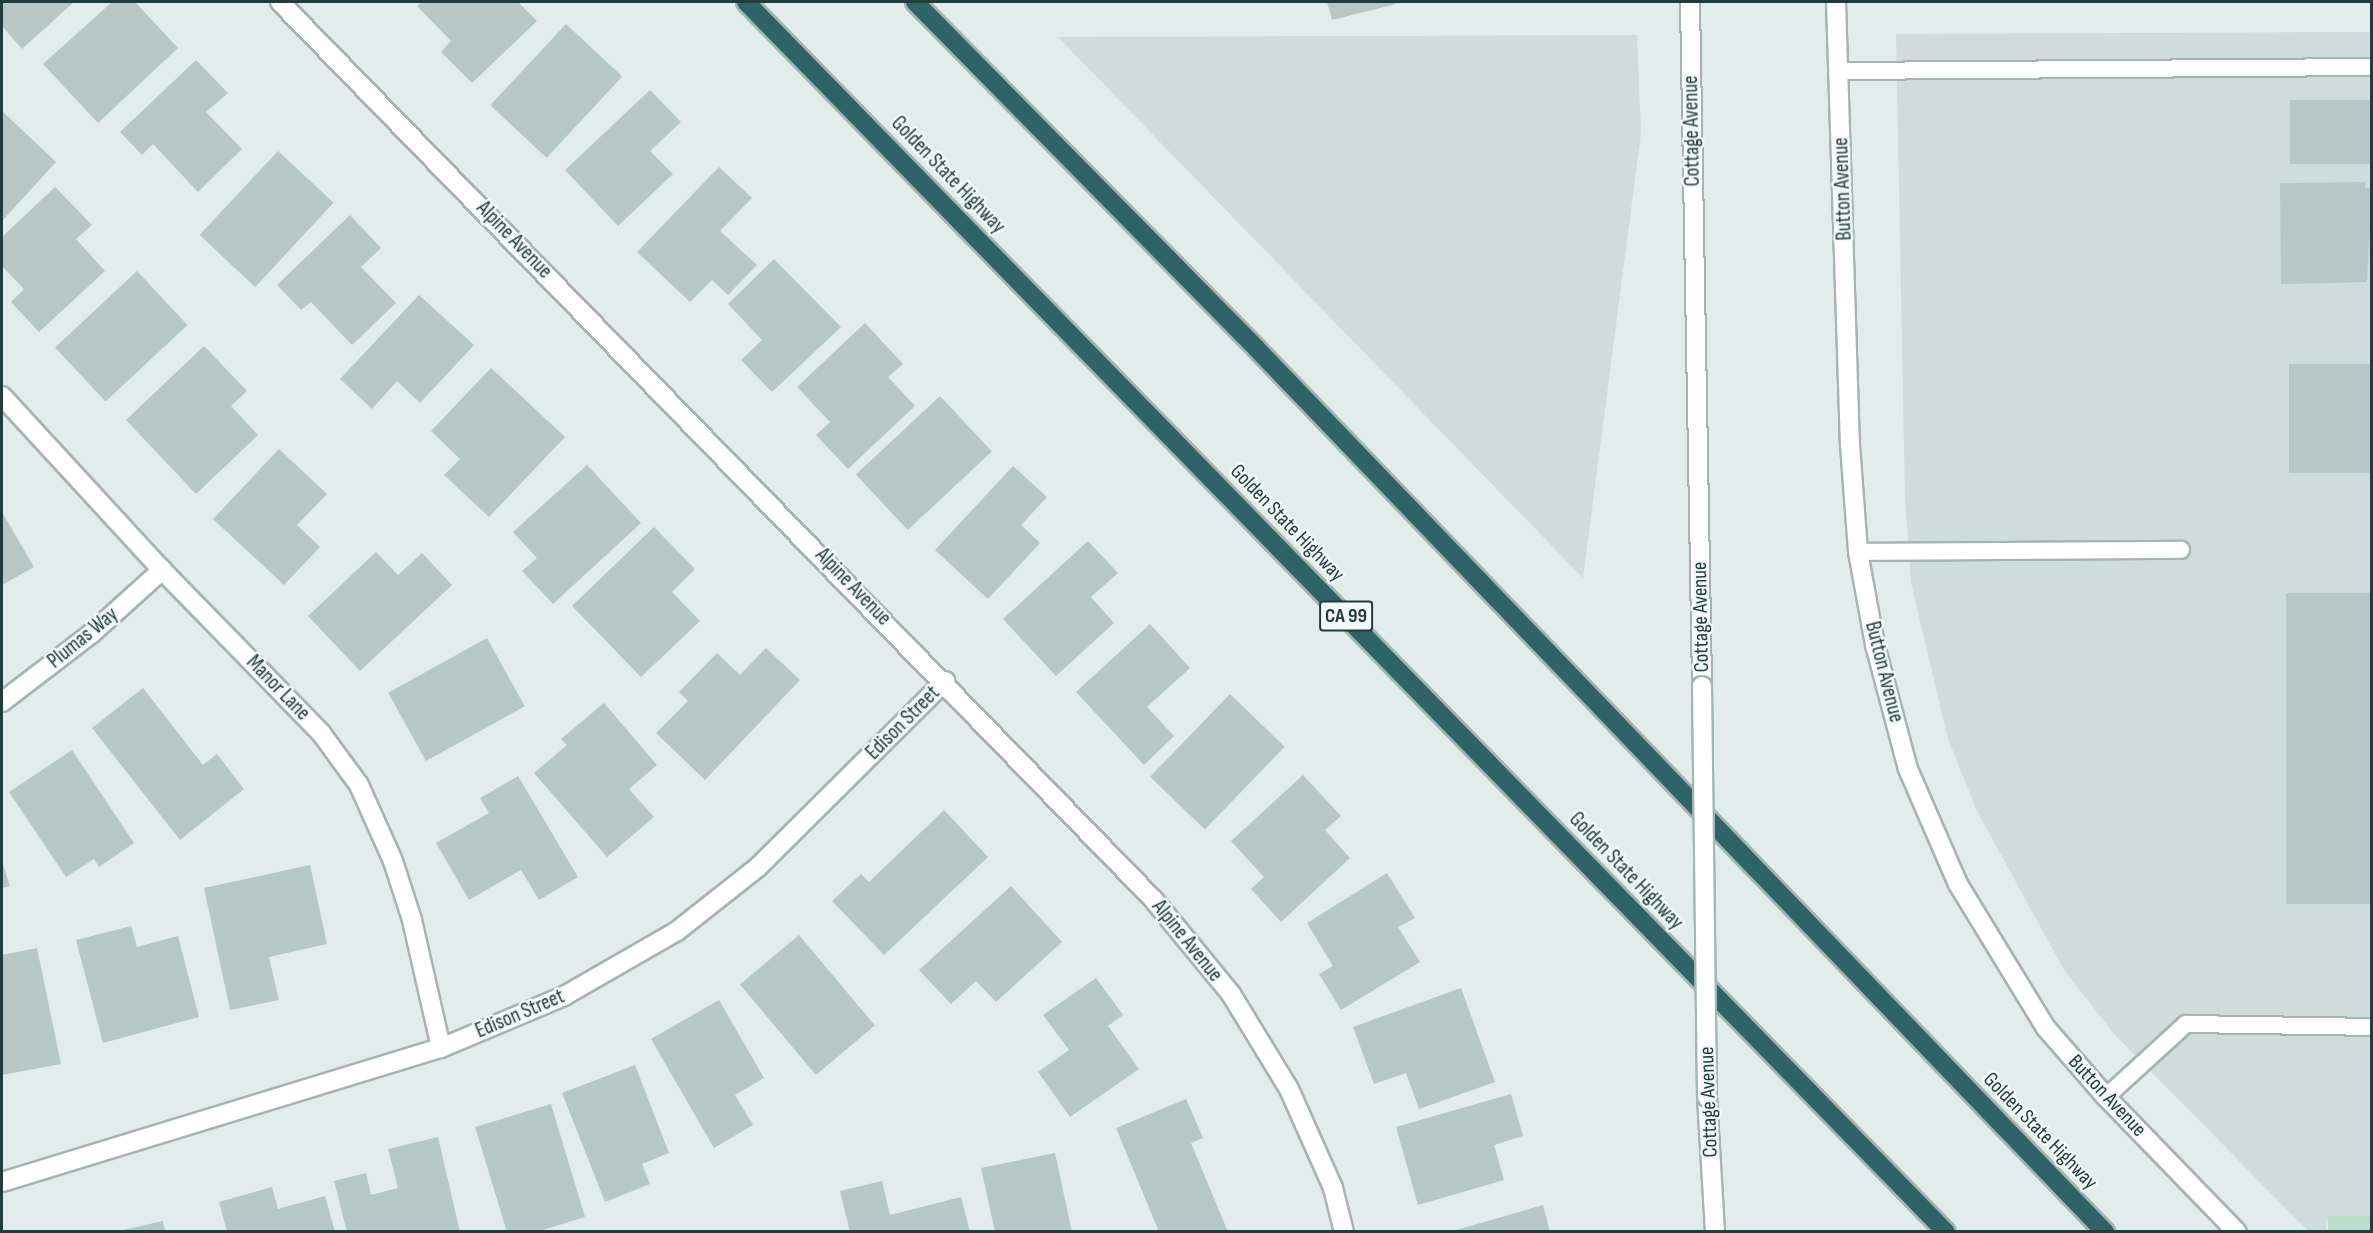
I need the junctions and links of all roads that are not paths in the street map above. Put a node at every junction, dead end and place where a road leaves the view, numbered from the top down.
1 (280, 2) edge
2 (746, 2) edge
3 (915, 2) edge
4 (1690, 2) edge
5 (1836, 2) edge
6 (2372, 68) edge
7 (1839, 71) junction
8 (2, 396) edge
9 (2181, 550) dead end
10 (1858, 552) junction
11 (162, 570) junction
12 (945, 681) junction
13 (2, 702) edge
14 (2372, 1027) edge
15 (441, 1048) junction
16 (2106, 1097) junction
17 (2, 1182) edge
18 (1344, 1232) edge
19 (1715, 1232) edge
20 (1946, 1232) edge
21 (2105, 1232) edge
22 (2237, 1232) edge

1 - 12 street, Alpine Avenue
2 - 20 highway, Golden State Highway / CA 99
3 - 21 highway, Golden State Highway
4 - 19 street, Cottage Avenue, bridge
5 - 7 street, Button Avenue
6 - 7 lane
7 - 10 street, Button Avenue
8 - 11 street, Manor Lane
9 - 10 lane
10 - 16 street, Button Avenue
11 - 13 street, Plumas Way
11 - 15 street, Manor Lane
12 - 15 street, Edison Street
12 - 18 street, Alpine Avenue
14 - 16 lane
15 - 17 street, Edison Street
16 - 22 street, Button Avenue

